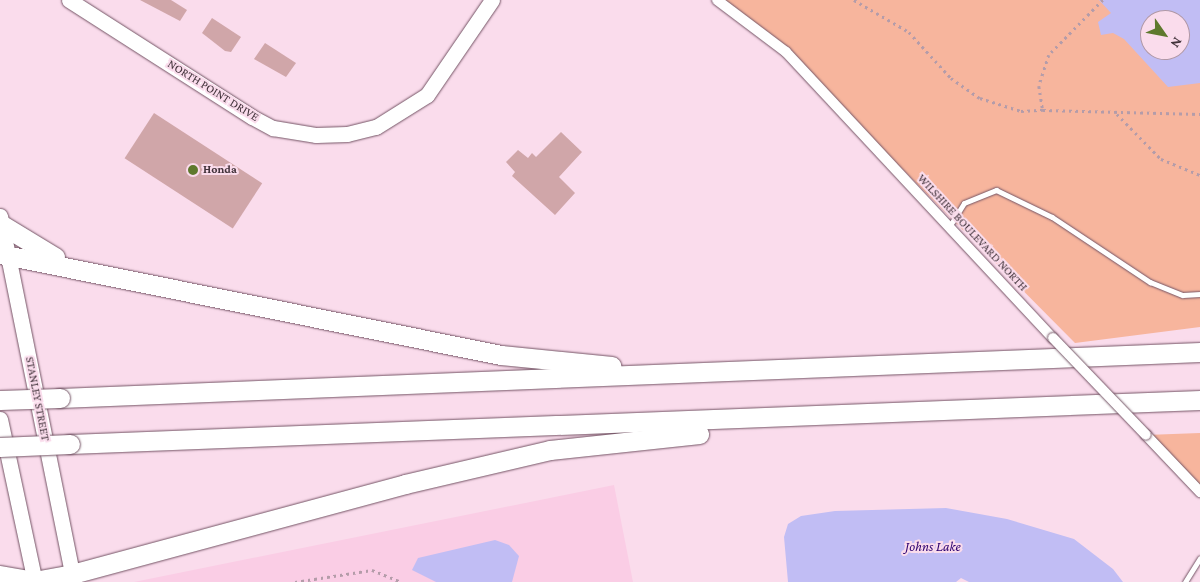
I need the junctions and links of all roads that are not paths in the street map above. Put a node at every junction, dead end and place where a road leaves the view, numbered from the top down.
1 (69, 0) edge
2 (492, 0) edge
3 (717, 0) edge
4 (1, 221) edge
5 (949, 227) junction
6 (4, 254) edge
7 (76, 268) junction
8 (1200, 294) edge
9 (1200, 352) edge
10 (638, 376) junction
11 (0, 400) edge
12 (1200, 400) edge
13 (855, 416) junction
14 (0, 419) edge
15 (0, 447) edge
16 (1200, 492) edge
17 (1200, 558) edge
18 (0, 575) edge
19 (73, 578) edge
20 (34, 581) edge
21 (1185, 582) edge

1 - 2 street, NORTH POINT DRIVE
3 - 5 street, WILSHIRE BOULEVARD NORTH
4 - 6 street, STANLEY STREET
4 - 7 highway
5 - 8 lane
5 - 16 street, WILSHIRE BOULEVARD NORTH, bridge
6 - 7 highway
6 - 19 street, STANLEY STREET
7 - 10 highway
9 - 10 highway
10 - 11 highway, bridge
12 - 13 highway
13 - 15 highway, bridge
13 - 19 highway
14 - 20 street
17 - 21 lane
18 - 20 highway
19 - 20 highway

